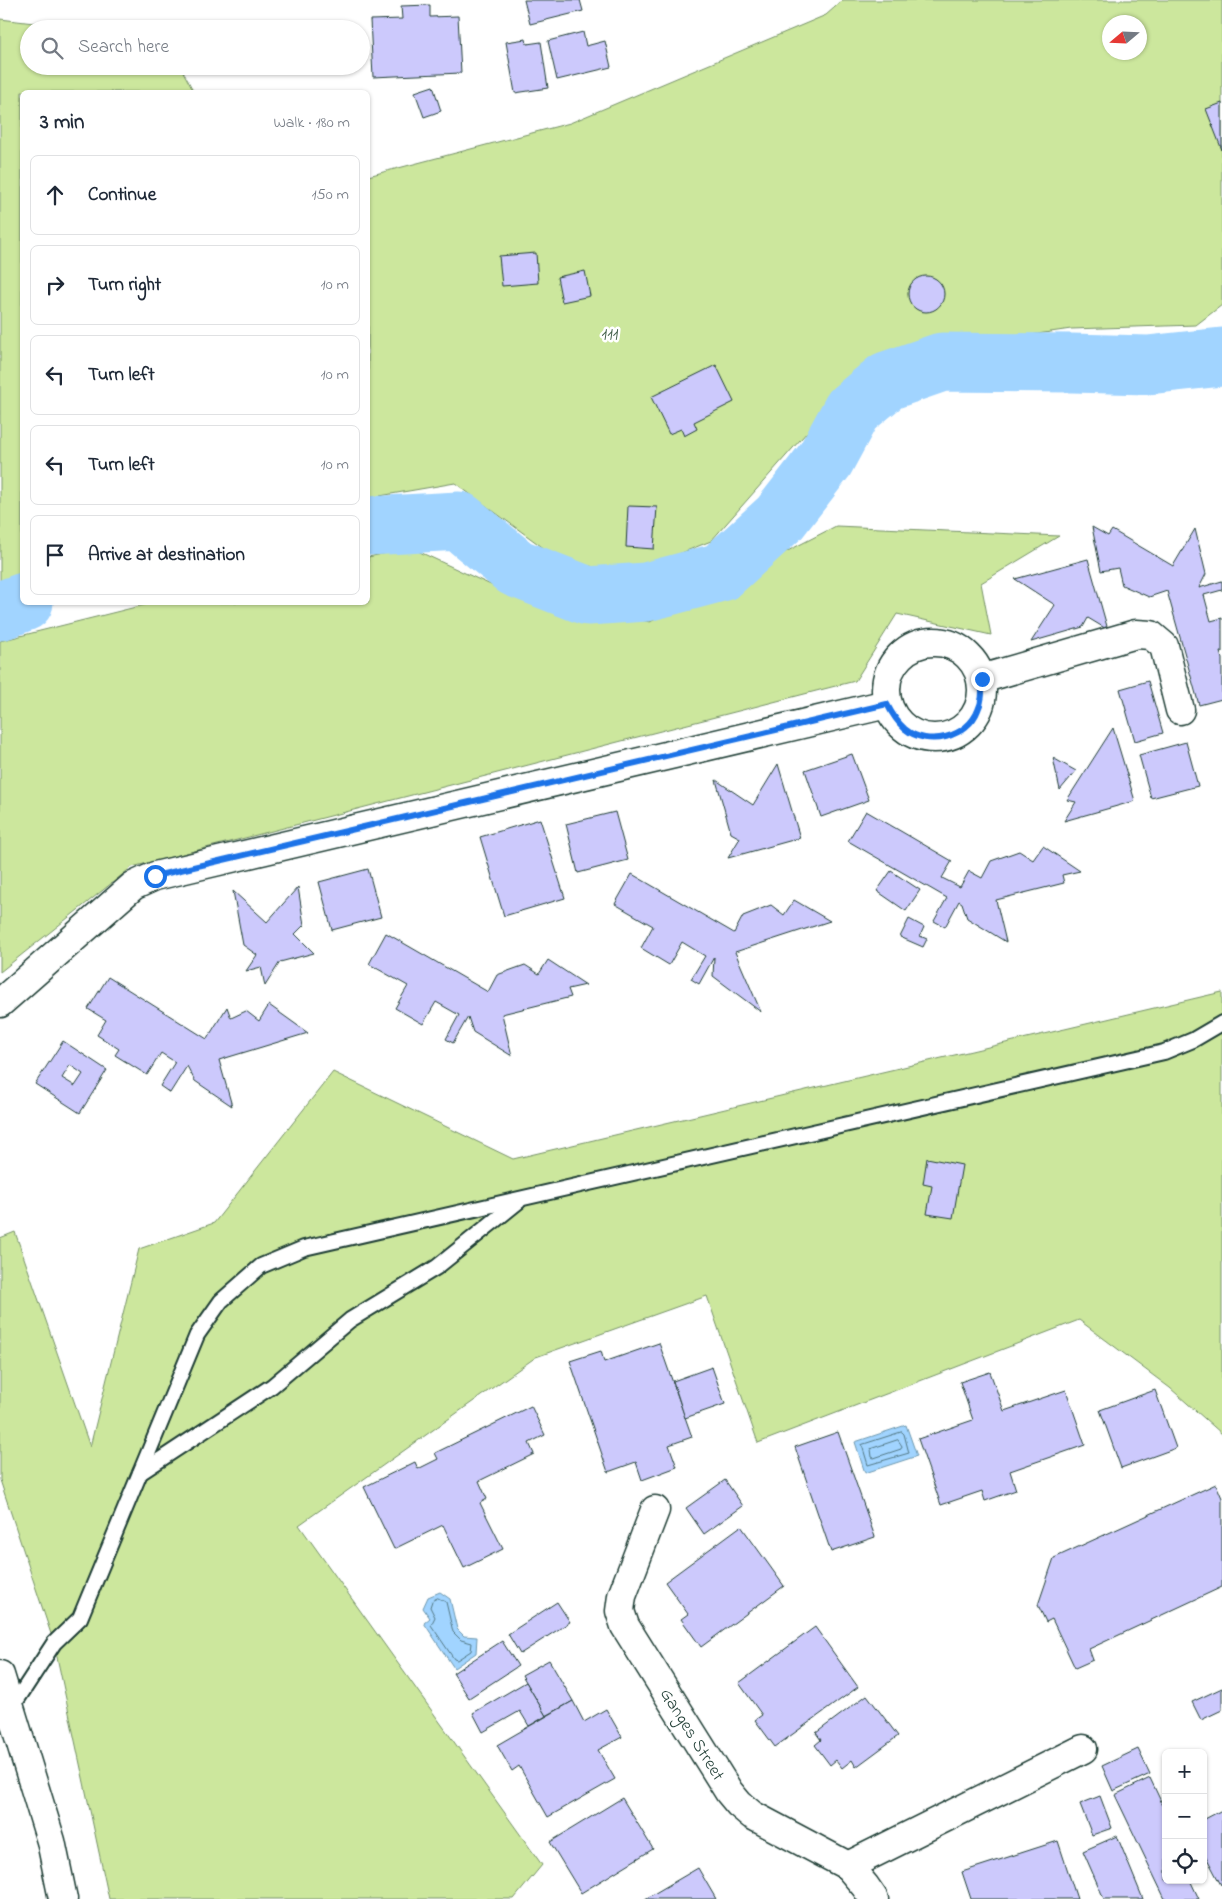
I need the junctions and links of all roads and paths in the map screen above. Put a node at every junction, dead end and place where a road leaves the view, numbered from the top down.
1 (982, 679) junction
2 (887, 704) junction
3 (1180, 710) dead end
4 (0, 1003) edge
5 (1222, 1022) edge
6 (522, 1198) junction
7 (140, 1473) junction
8 (655, 1510) dead end
9 (0, 1675) edge
10 (12, 1709) junction
11 (1083, 1749) dead end
12 (848, 1866) junction
13 (63, 1899) edge
14 (874, 1899) edge

1 - 2 street
1 - 2 street
1 - 3 street
2 - 4 street
5 - 6 lane
6 - 7 lane
6 - 7 lane
7 - 10 lane
8 - 12 street, Ganges Street
9 - 10 street
10 - 13 street
11 - 12 street
12 - 14 street, Ganges Street

